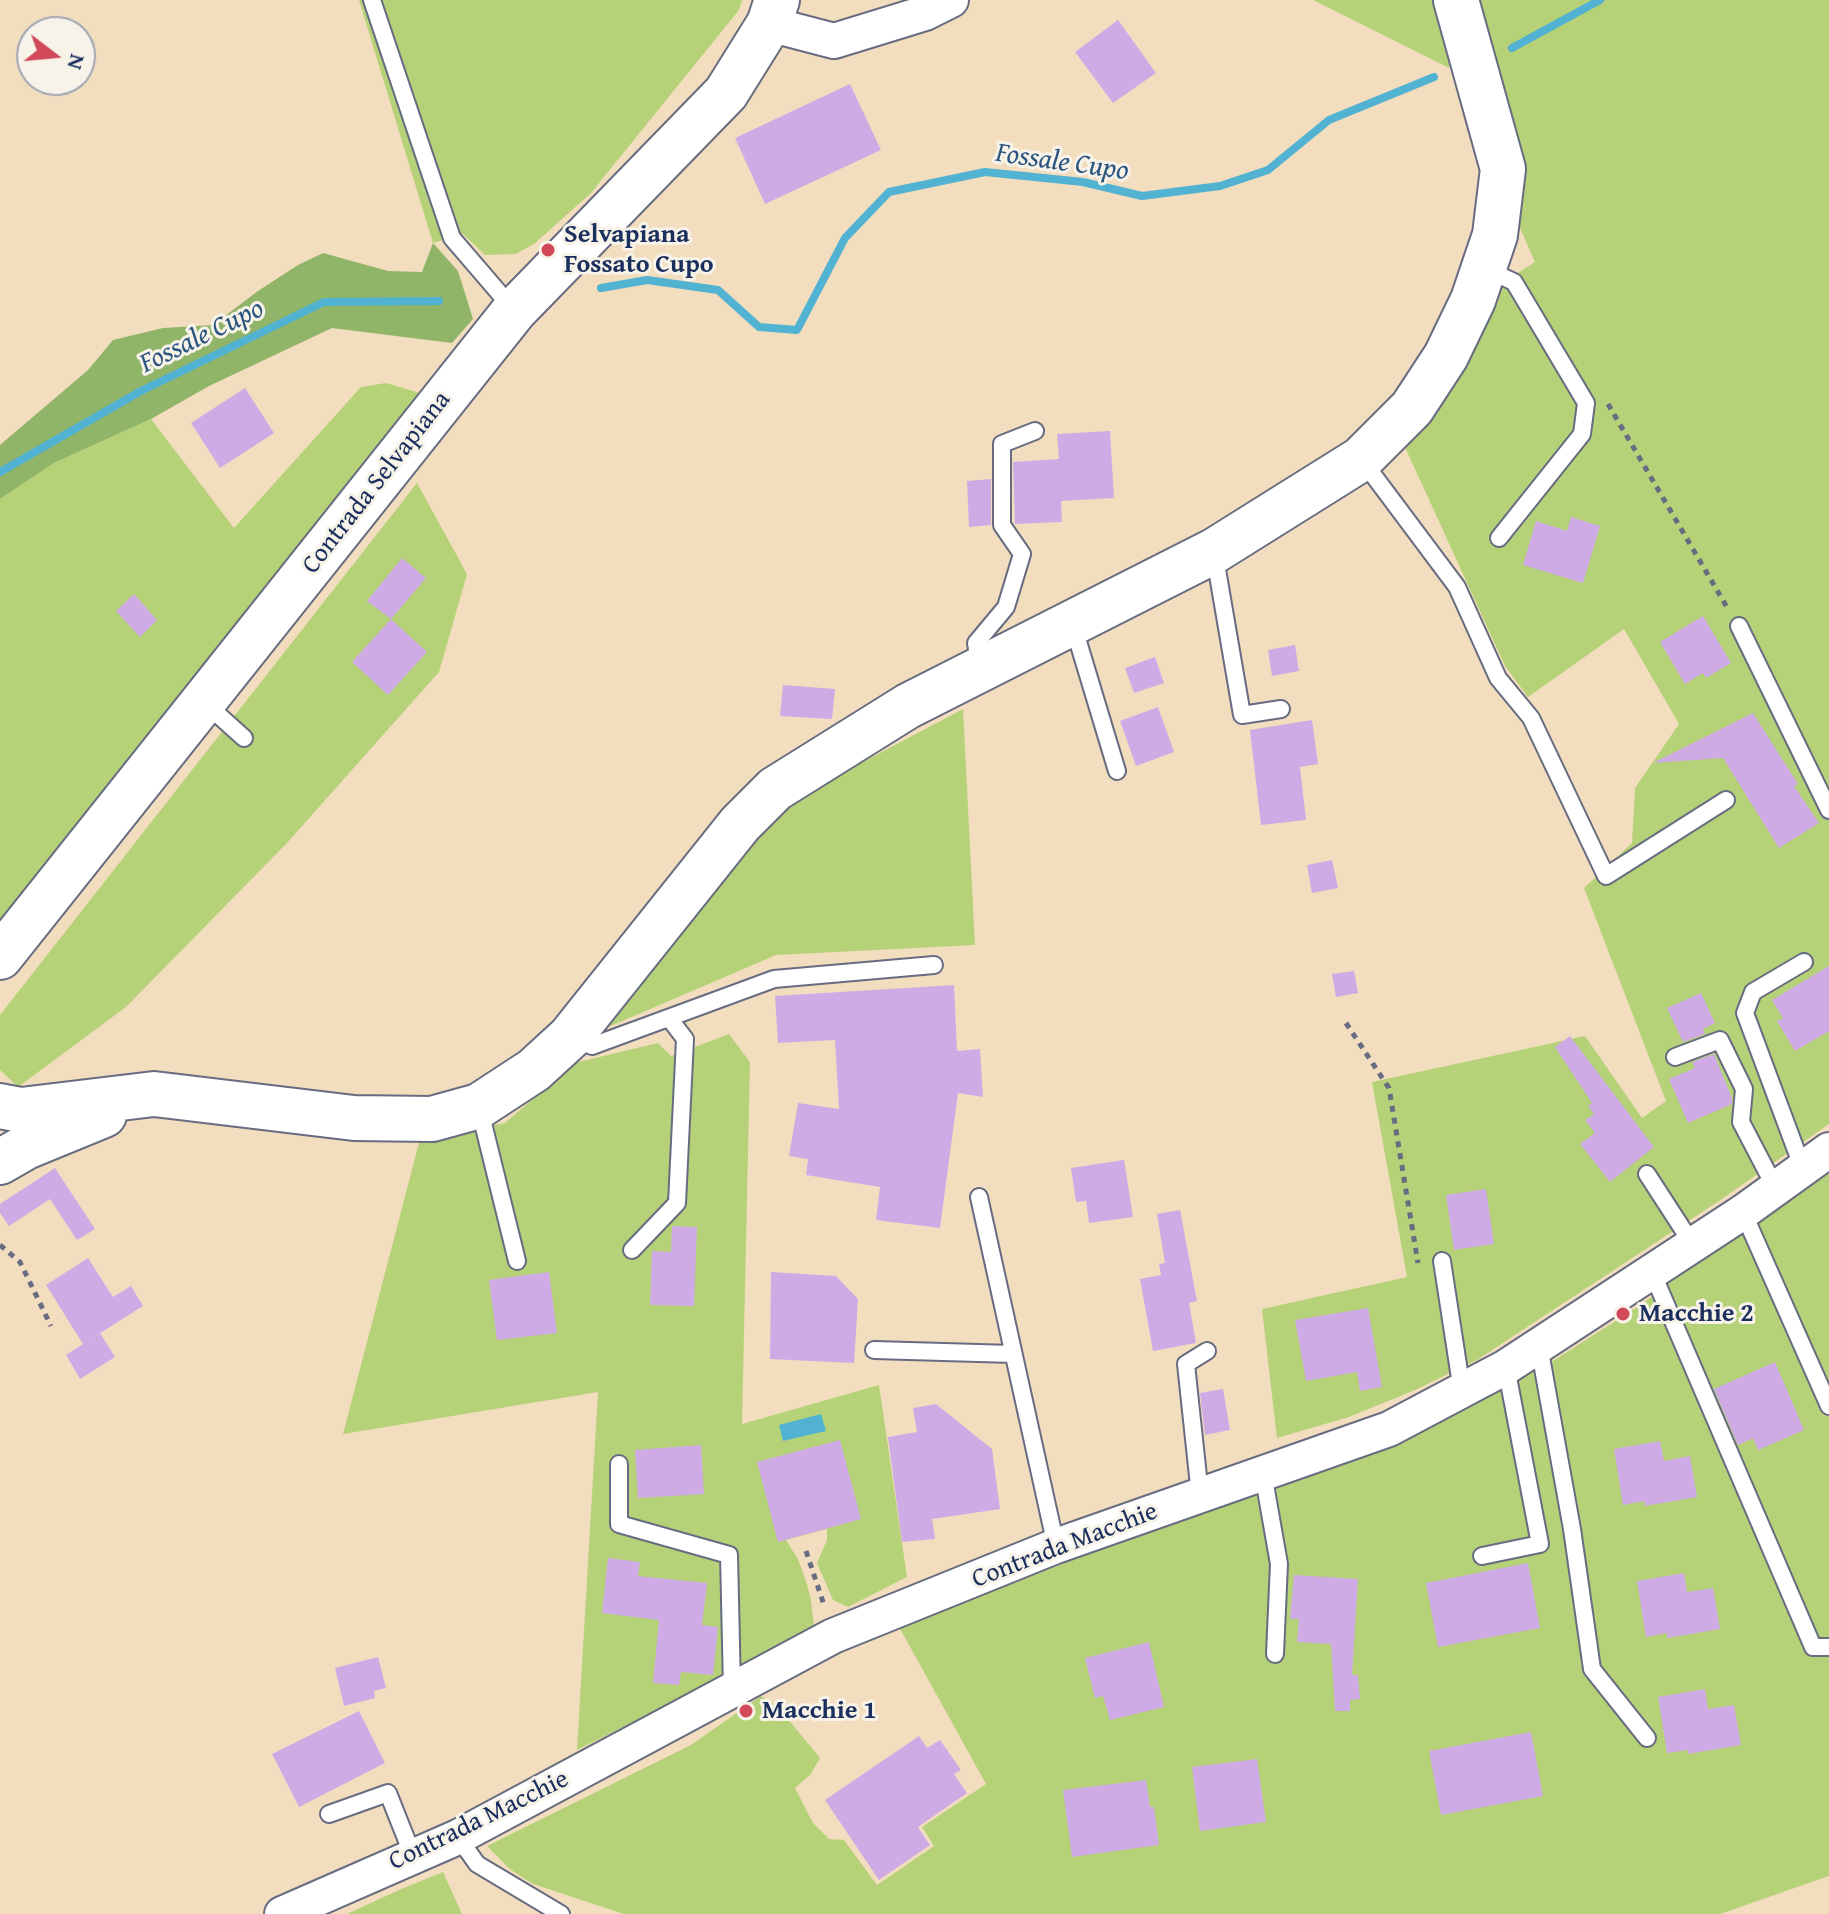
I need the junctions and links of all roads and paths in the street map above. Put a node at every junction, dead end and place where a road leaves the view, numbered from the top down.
1 (372, 0) edge
2 (951, 0) edge
3 (1456, 0) edge
4 (773, 12) edge
5 (1485, 268) junction
6 (514, 311) junction
7 (1602, 393) dead end
8 (1035, 431) dead end
9 (1361, 459) junction
10 (1499, 538) dead end
11 (1214, 551) junction
12 (1072, 624) junction
13 (1739, 626) joint
14 (980, 670) junction
15 (204, 701) junction
16 (1281, 709) dead end
17 (244, 738) dead end
18 (1117, 771) dead end
19 (1726, 800) dead end
20 (1829, 810) edge
21 (0, 957) edge
22 (1804, 962) dead end
23 (934, 965) dead end
24 (669, 1018) junction
25 (1346, 1023) dead end
26 (570, 1037) junction
27 (1675, 1057) dead end
28 (154, 1094) junction
29 (0, 1106) edge
30 (479, 1106) junction
31 (1816, 1160) edge
32 (0, 1162) edge
33 (1647, 1174) dead end
34 (1776, 1189) junction
35 (979, 1197) dead end
36 (1743, 1212) junction
37 (0, 1245) edge
38 (1693, 1245) junction
39 (632, 1250) dead end
40 (517, 1261) dead end
41 (1442, 1261) dead end
42 (1652, 1272) junction
43 (1421, 1276) dead end
44 (51, 1326) dead end
45 (1539, 1346) junction
46 (874, 1350) dead end
47 (1207, 1351) dead end
48 (1013, 1354) junction
49 (1506, 1367) junction
50 (1462, 1391) junction
51 (1829, 1406) edge
52 (619, 1464) dead end
53 (1263, 1473) junction
54 (1200, 1495) junction
55 (1056, 1546) junction
56 (806, 1551) dead end
57 (1482, 1556) dead end
58 (833, 1636) junction
59 (1829, 1647) edge
60 (1275, 1654) dead end
61 (732, 1689) junction
62 (1647, 1738) dead end
63 (329, 1814) dead end
64 (458, 1837) junction
65 (413, 1856) junction
66 (282, 1914) edge
67 (561, 1914) edge

1 - 6 lane
2 - 4 street, Contrada Selvapiana
3 - 5 main road
4 - 6 main road, Contrada Selvapiana
5 - 9 main road
5 - 10 lane
6 - 15 main road, Contrada Selvapiana
7 - 13 path
8 - 14 lane
9 - 11 main road
9 - 19 lane
11 - 12 main road
11 - 16 lane
12 - 14 main road
12 - 18 lane
13 - 20 lane
14 - 26 main road
15 - 17 lane
15 - 21 main road, Contrada Selvapiana
22 - 31 lane
23 - 24 lane
24 - 26 lane
24 - 39 lane
25 - 43 path
26 - 30 main road
27 - 34 lane
28 - 29 main road
28 - 30 main road
28 - 32 main road
30 - 40 lane
31 - 34 street, Contrada Macchie
33 - 38 lane
34 - 36 street, Contrada Macchie
35 - 48 lane
36 - 38 street, Contrada Macchie
36 - 51 lane
37 - 44 path
38 - 42 street, Contrada Macchie
41 - 50 lane
42 - 45 street, Contrada Macchie
42 - 59 lane
45 - 49 street, Contrada Macchie
45 - 62 lane
46 - 48 lane
47 - 54 lane
48 - 55 lane
49 - 50 street, Contrada Macchie
49 - 57 lane
50 - 53 street, Contrada Macchie
52 - 61 lane
53 - 54 street, Contrada Macchie
53 - 60 lane
54 - 55 street, Contrada Macchie
55 - 58 street, Contrada Macchie
56 - 58 path
58 - 61 street, Contrada Macchie
61 - 64 street, Contrada Macchie
63 - 65 lane
64 - 65 street, Contrada Macchie
64 - 67 lane
65 - 66 street, Contrada Macchie

